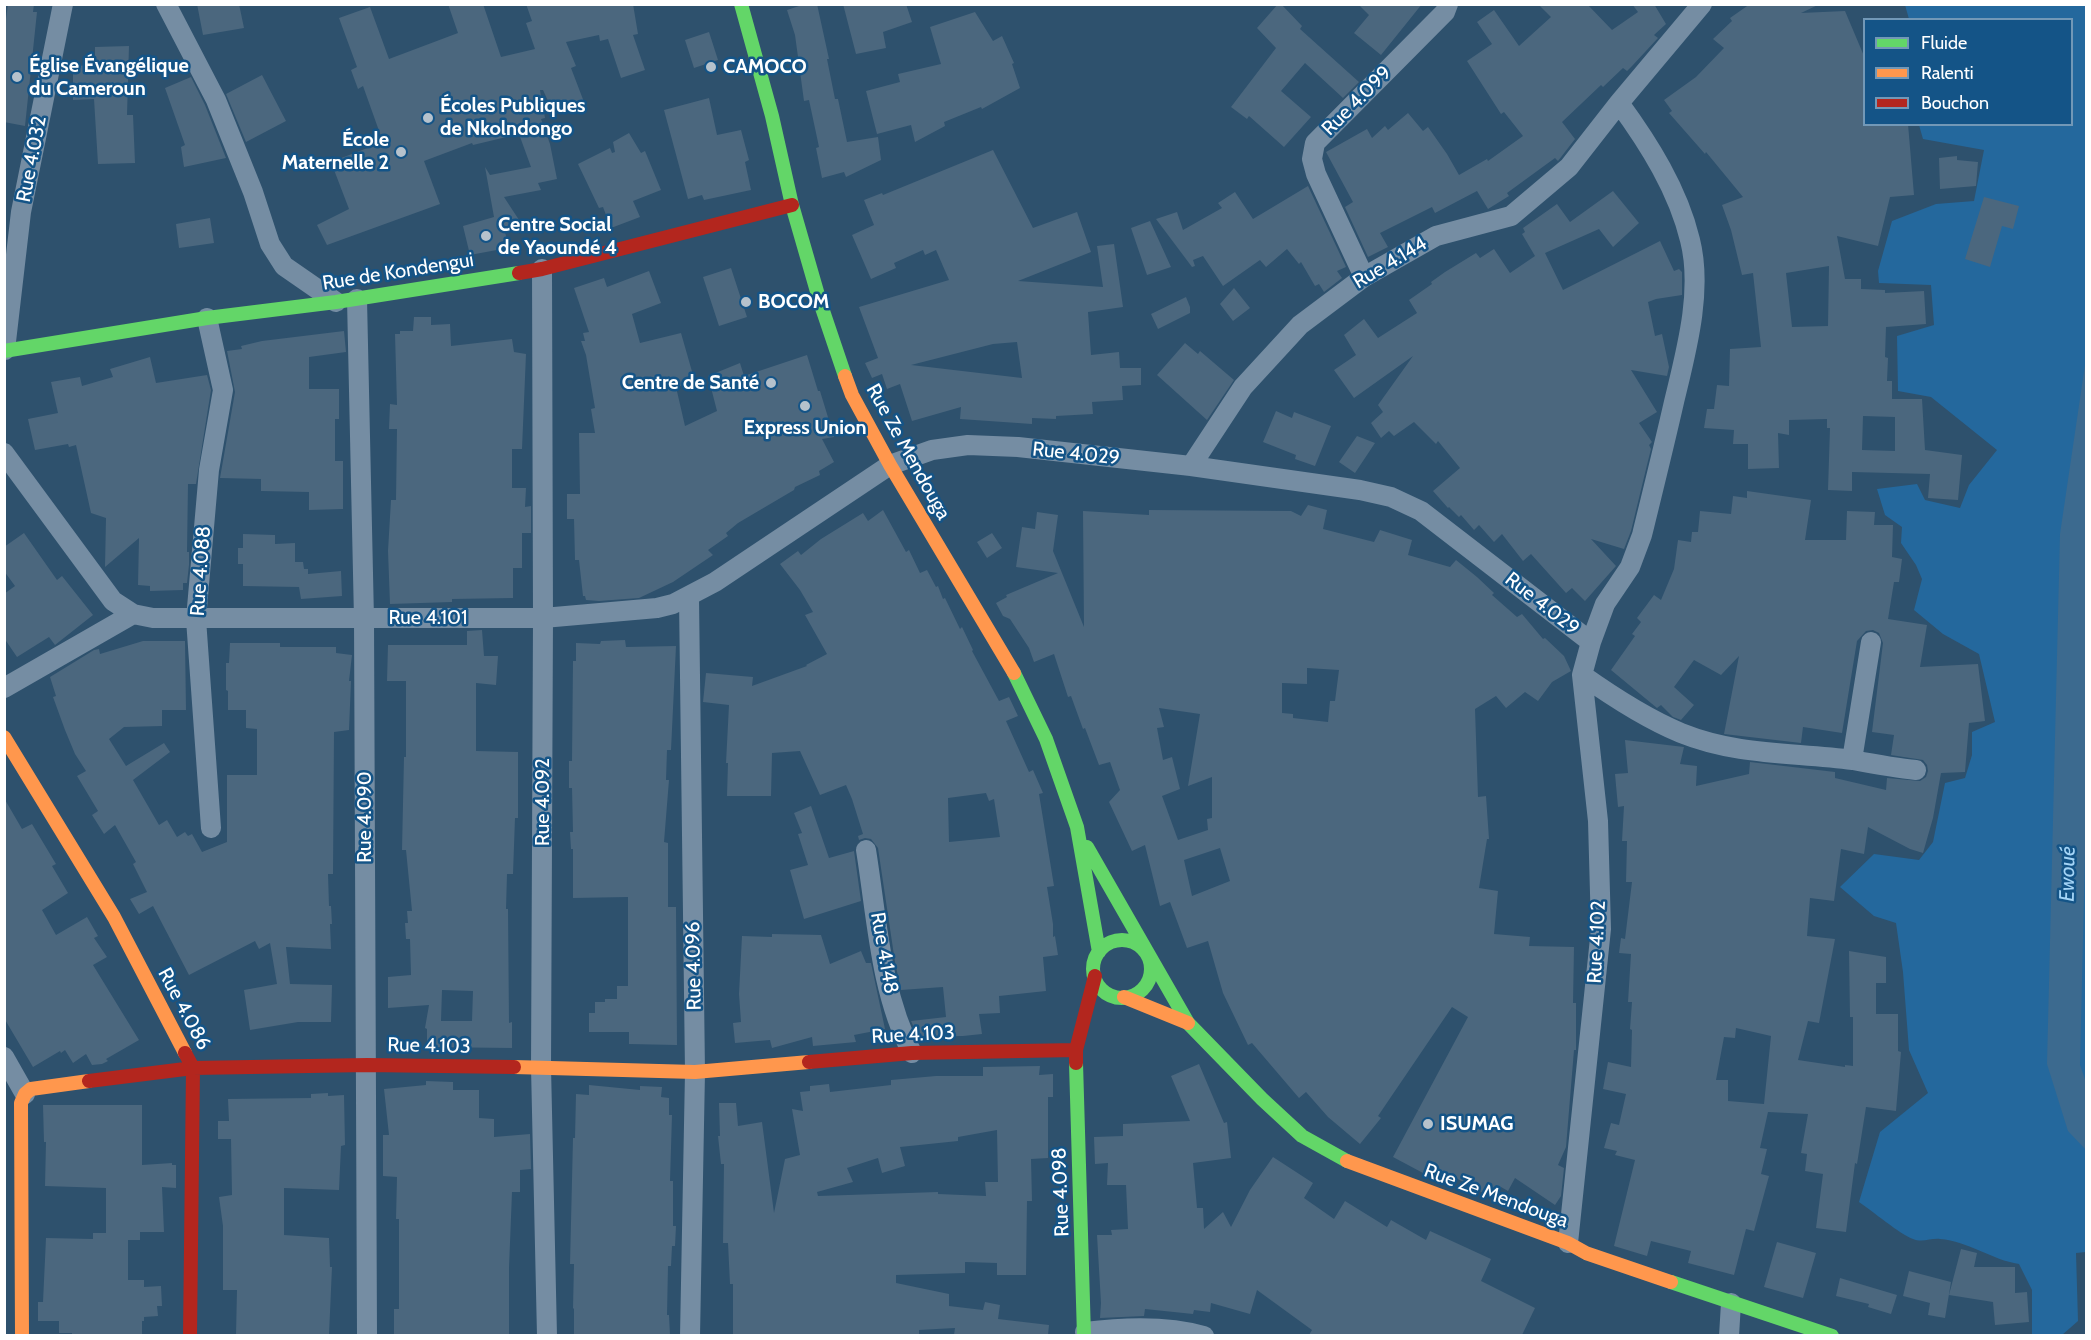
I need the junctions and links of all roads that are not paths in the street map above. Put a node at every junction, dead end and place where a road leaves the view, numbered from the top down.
1 (63, 4) edge
2 (166, 4) edge
3 (741, 4) edge
4 (1448, 4) edge
5 (1702, 4) edge
6 (1619, 103) junction
7 (792, 205) junction
8 (542, 268) junction
9 (1364, 277) junction
10 (357, 299) junction
11 (336, 302) junction
12 (207, 318) junction
13 (5, 351) edge
14 (4, 453) edge
15 (890, 465) junction
16 (1191, 466) junction
17 (689, 597) junction
18 (133, 614) junction
19 (543, 618) junction
20 (196, 619) junction
21 (364, 619) junction
22 (1591, 642) junction
23 (1871, 642) dead end
24 (1582, 675) junction
25 (4, 688) edge
26 (4, 737) edge
27 (1852, 760) junction
28 (1916, 770) dead end
29 (1077, 827) junction
30 (212, 828) dead end
31 (866, 850) dead end
32 (1099, 952) junction
33 (1146, 952) junction
34 (1095, 976) junction
35 (1110, 1002) junction
36 (1188, 1023) junction
37 (1077, 1049) junction
38 (912, 1053) junction
39 (4, 1057) edge
40 (367, 1065) junction
41 (541, 1067) junction
42 (193, 1068) junction
43 (695, 1072) junction
44 (25, 1094) junction
45 (1568, 1243) junction
46 (1731, 1303) junction
47 (1085, 1334) edge
48 (22, 1335) edge
49 (190, 1335) edge
50 (367, 1335) edge
51 (547, 1335) edge
52 (690, 1335) edge
53 (1204, 1335) edge
54 (1729, 1335) edge
55 (1832, 1335) edge

1 - 13 street, Rue 4.032
2 - 11 street
3 - 7 main road, Rue Ze Mendouga
4 - 9 street, Rue 4.099
5 - 6 street
6 - 9 street, Rue 4.144
6 - 22 street, Rue 4.029
7 - 8 main road, Rue de Kondengui
7 - 15 main road, Rue Ze Mendouga
8 - 10 main road, Rue de Kondengui
8 - 19 street, Rue 4.092
9 - 16 street, Rue 4.144
10 - 11 main road, Rue de Kondengui
10 - 21 street, Rue 4.090
11 - 12 main road, Rue de Kondengui
12 - 13 main road, Rue de Kondengui
12 - 20 street, Rue 4.088
14 - 18 street, Rue 4.101
15 - 16 street, Rue 4.029
15 - 17 street, Rue 4.101
15 - 29 main road, Rue Ze Mendouga
16 - 22 street, Rue 4.029
17 - 19 street, Rue 4.101
17 - 43 street, Rue 4.096
18 - 20 street, Rue 4.101
18 - 25 street
19 - 21 street, Rue 4.101
19 - 41 street, Rue 4.092
20 - 21 street, Rue 4.101
20 - 30 street, Rue 4.088
21 - 40 street, Rue 4.090
22 - 24 street, Rue 4.102
23 - 27 street
24 - 27 street
24 - 45 street, Rue 4.102
26 - 42 main road, Rue 4.086
27 - 28 street
29 - 32 main road, Rue Ze Mendouga
29 - 33 main road, Rue Ze Mendouga
31 - 38 street, Rue 4.148
32 - 33 main road
32 - 34 main road
33 - 35 main road
33 - 36 main road, Rue Ze Mendouga
34 - 35 main road
34 - 37 main road, Rue 4.098
35 - 36 main road, Rue Ze Mendouga
35 - 37 main road
36 - 45 main road, Rue Ze Mendouga
37 - 38 main road, Rue 4.103
37 - 47 main road, Rue 4.098
38 - 43 main road, Rue 4.103
39 - 44 street
40 - 41 main road, Rue 4.103
40 - 42 main road, Rue 4.103
40 - 50 street, Rue 4.090
41 - 43 main road, Rue 4.103
41 - 51 street, Rue 4.092
42 - 44 main road, Rue 4.103
42 - 49 main road, Rue 4.086
43 - 52 street, Rue 4.096
44 - 48 main road
45 - 46 main road, Rue Ze Mendouga
46 - 54 street
46 - 55 main road, Rue Ze Mendouga
47 - 53 street

